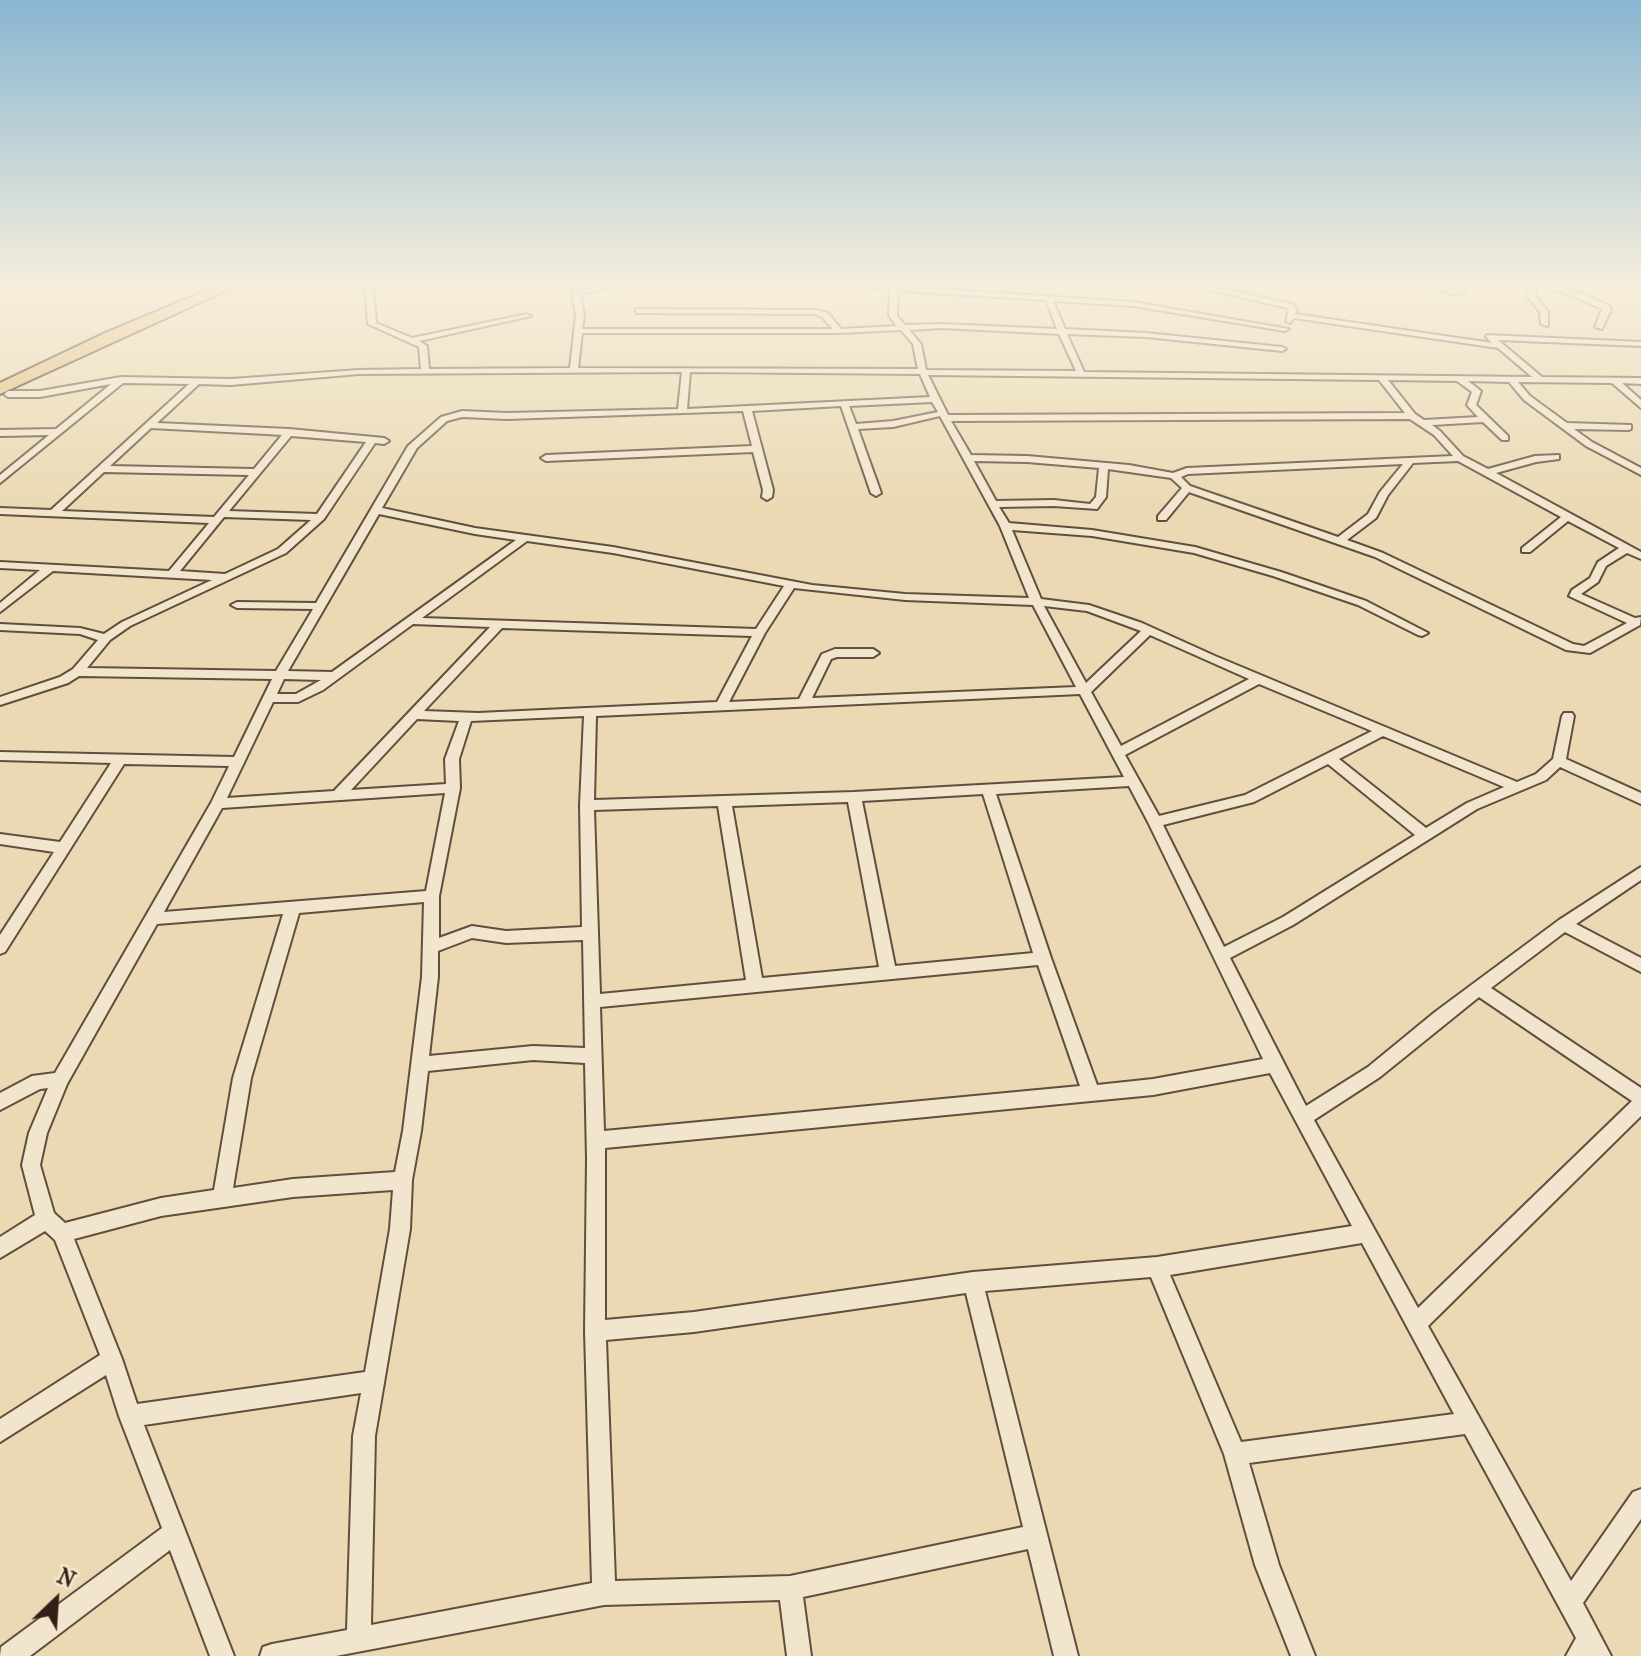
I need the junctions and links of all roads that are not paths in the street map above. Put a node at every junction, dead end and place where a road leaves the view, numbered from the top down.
1 (57, 363) edge
2 (425, 363) edge
3 (575, 363) edge
4 (921, 363) edge
5 (1076, 363) edge
6 (1285, 363) edge
7 (1519, 363) edge
8 (686, 369) junction
9 (574, 370) junction
10 (922, 370) junction
11 (425, 371) junction
12 (1080, 372) junction
13 (1287, 375) junction
14 (1381, 377) junction
15 (1458, 378) junction
16 (1510, 378) junction
17 (1539, 379) junction
18 (121, 380) junction
19 (197, 381) junction
20 (1615, 381) junction
21 (1641, 381) edge
22 (4, 391) edge
23 (935, 399) junction
24 (844, 403) junction
25 (1641, 405) edge
26 (747, 410) junction
27 (682, 412) junction
28 (945, 416) junction
29 (1412, 416) junction
30 (1484, 419) junction
31 (1425, 423) junction
32 (148, 425) junction
33 (1564, 426) junction
34 (852, 427) junction
35 (1628, 427) dead end
36 (56, 432) junction
37 (289, 432) junction
38 (0, 433) edge
39 (1505, 438) dead end
40 (372, 440) junction
41 (384, 441) dead end
42 (758, 449) junction
43 (1556, 457) dead end
44 (546, 458) dead end
45 (967, 458) junction
46 (1460, 458) junction
47 (1410, 461) junction
48 (1104, 466) junction
49 (101, 469) junction
50 (256, 472) junction
51 (1490, 472) junction
52 (1641, 472) edge
53 (1174, 476) junction
54 (0, 480) edge
55 (1187, 488) junction
56 (876, 493) dead end
57 (767, 497) dead end
58 (993, 504) junction
59 (375, 510) junction
60 (0, 511) edge
61 (55, 512) junction
62 (219, 517) junction
63 (320, 517) junction
64 (1567, 517) junction
65 (1162, 518) dead end
66 (1005, 526) junction
67 (524, 539) junction
68 (1341, 540) junction
69 (1627, 548) junction
70 (1526, 550) dead end
71 (1641, 556) edge
72 (0, 565) edge
73 (51, 567) junction
74 (174, 572) junction
75 (226, 577) junction
76 (790, 585) junction
77 (1036, 601) junction
78 (237, 605) dead end
79 (320, 606) junction
80 (0, 609) edge
81 (412, 621) junction
82 (1639, 622) edge
83 (497, 626) junction
84 (0, 627) edge
85 (1148, 630) junction
86 (759, 633) junction
87 (1422, 633) dead end
88 (106, 638) junction
89 (873, 653) dead end
90 (77, 672) junction
91 (280, 675) junction
92 (333, 676) junction
93 (1259, 679) junction
94 (1086, 690) junction
95 (269, 698) junction
96 (0, 701) edge
97 (804, 701) junction
98 (722, 704) junction
99 (590, 711) junction
100 (412, 715) junction
101 (1568, 716) dead end
102 (466, 718) junction
103 (1385, 730) junction
104 (1118, 753) junction
105 (0, 756) edge
106 (1330, 759) junction
107 (119, 761) junction
108 (1559, 761) junction
109 (236, 762) junction
110 (1133, 781) junction
111 (453, 788) junction
112 (1519, 788) junction
113 (988, 789) junction
114 (339, 794) junction
115 (854, 797) junction
116 (1641, 799) edge
117 (724, 801) junction
118 (218, 803) junction
119 (587, 805) junction
120 (1155, 822) junction
121 (1424, 834) junction
122 (0, 839) edge
123 (64, 848) junction
124 (1641, 873) edge
125 (432, 896) junction
126 (293, 907) junction
127 (150, 919) junction
128 (1564, 924) junction
129 (591, 933) junction
130 (1, 945) edge
131 (431, 947) junction
132 (1220, 956) junction
133 (1043, 958) junction
134 (1641, 966) edge
135 (888, 971) junction
136 (755, 984) junction
137 (1479, 988) junction
138 (593, 1001) junction
139 (594, 1056) junction
140 (420, 1064) junction
141 (1274, 1065) junction
142 (60, 1080) junction
143 (1091, 1093) junction
144 (1641, 1101) edge
145 (0, 1102) edge
146 (1303, 1117) junction
147 (596, 1140) junction
148 (403, 1180) junction
149 (222, 1198) junction
150 (46, 1219) junction
151 (62, 1233) junction
152 (1365, 1233) junction
153 (0, 1248) edge
154 (1157, 1267) junction
155 (973, 1282) junction
156 (1417, 1323) junction
157 (595, 1331) junction
158 (112, 1359) junction
159 (373, 1381) junction
160 (130, 1416) junction
161 (1472, 1422) junction
162 (0, 1431) edge
163 (1235, 1454) junction
164 (1641, 1500) edge
165 (174, 1533) junction
166 (1034, 1536) junction
167 (790, 1588) junction
168 (604, 1593) junction
169 (1570, 1602) junction
170 (359, 1639) junction
171 (1589, 1650) edge
172 (10, 1656) edge
173 (222, 1656) edge
174 (272, 1656) edge
175 (799, 1656) edge
176 (1066, 1656) edge
177 (1303, 1656) edge

1 - 22 highway
2 - 11 street
3 - 9 street
4 - 10 street
5 - 12 street
6 - 13 street
7 - 17 street
8 - 9 street
8 - 10 street
8 - 27 street
9 - 11 street
10 - 12 street
10 - 23 street
11 - 19 street
12 - 13 street
13 - 14 street
14 - 15 street
14 - 29 street
15 - 16 street
15 - 30 street
16 - 17 street
16 - 33 street
17 - 20 street
18 - 19 street
18 - 22 street
18 - 36 street
19 - 32 street
20 - 21 street
20 - 25 street
23 - 24 street
23 - 28 street
24 - 26 street
24 - 34 street
26 - 27 street
26 - 42 street
27 - 59 street
28 - 29 street
28 - 34 street
28 - 45 street
29 - 31 street
30 - 31 street
30 - 39 street
31 - 46 street
32 - 37 street
32 - 49 street
33 - 35 street
33 - 52 street
34 - 56 street
36 - 38 street
36 - 54 street
37 - 40 street
37 - 50 street
40 - 41 street
40 - 63 street
42 - 44 street
42 - 57 street
43 - 51 street
45 - 48 street
45 - 58 street
46 - 47 street
46 - 51 street
47 - 53 street
47 - 68 street
48 - 53 street
48 - 58 street
49 - 50 street
49 - 61 street
50 - 62 street
51 - 64 street
53 - 55 street
55 - 65 street
55 - 68 street
58 - 66 street
59 - 67 street
59 - 79 street
60 - 61 street
61 - 62 street
62 - 63 street
62 - 74 street
63 - 75 street
64 - 69 street
64 - 70 street
66 - 77 street
66 - 87 street
67 - 76 street
67 - 81 street
68 - 82 street
69 - 71 street
69 - 82 street
72 - 73 street
73 - 74 street
73 - 80 street
74 - 75 street
75 - 88 street
76 - 77 street
76 - 86 street
77 - 85 street
77 - 94 street
78 - 79 street
79 - 91 street
81 - 83 street
81 - 92 street
83 - 86 street
83 - 100 street
84 - 88 street
85 - 93 street
85 - 94 street
86 - 98 street
88 - 90 street
89 - 97 street
90 - 91 street
90 - 96 street
91 - 92 street
91 - 95 street
92 - 95 street
93 - 103 street
93 - 104 street
94 - 97 street
94 - 104 street
95 - 109 street
97 - 98 street
98 - 99 street
99 - 102 street
99 - 119 street
100 - 102 street
100 - 114 street
101 - 108 street
102 - 111 street
103 - 106 street
103 - 112 street
104 - 110 street
105 - 107 street
106 - 120 street
106 - 121 street
107 - 109 street
107 - 123 street
108 - 112 street
108 - 116 street
109 - 118 street
110 - 113 street
110 - 120 street
111 - 114 street
111 - 125 street
112 - 121 street
113 - 115 street
113 - 133 street
114 - 118 street
115 - 117 street
115 - 135 street
117 - 119 street
117 - 136 street
118 - 127 street
119 - 129 street
120 - 132 street
121 - 132 street
122 - 123 street
123 - 130 street
124 - 128 street
125 - 126 street
125 - 131 street
126 - 127 street
126 - 149 street
127 - 142 street
128 - 134 street
128 - 137 street
129 - 131 street
129 - 138 street
131 - 140 street
132 - 141 street
133 - 135 street
133 - 143 street
135 - 136 street
136 - 138 street
137 - 144 street
137 - 146 street
138 - 139 street
139 - 140 street
139 - 147 street
140 - 148 street
141 - 143 street
141 - 146 street
142 - 145 street
142 - 150 street
143 - 147 street
144 - 156 street
146 - 152 street
147 - 157 street
148 - 149 street
148 - 159 street
149 - 151 street
150 - 151 street
150 - 153 street
151 - 158 street
152 - 154 street
152 - 156 street
154 - 155 street
154 - 163 street
155 - 157 street
155 - 166 street
156 - 161 street
157 - 168 street
158 - 160 street
158 - 162 street
159 - 160 street
159 - 170 street
160 - 165 street
161 - 163 street
161 - 169 street
163 - 177 street
164 - 169 street
165 - 172 street
165 - 173 street
166 - 167 street
166 - 176 street
167 - 168 street
167 - 175 street
168 - 170 street
169 - 171 street
170 - 174 street

